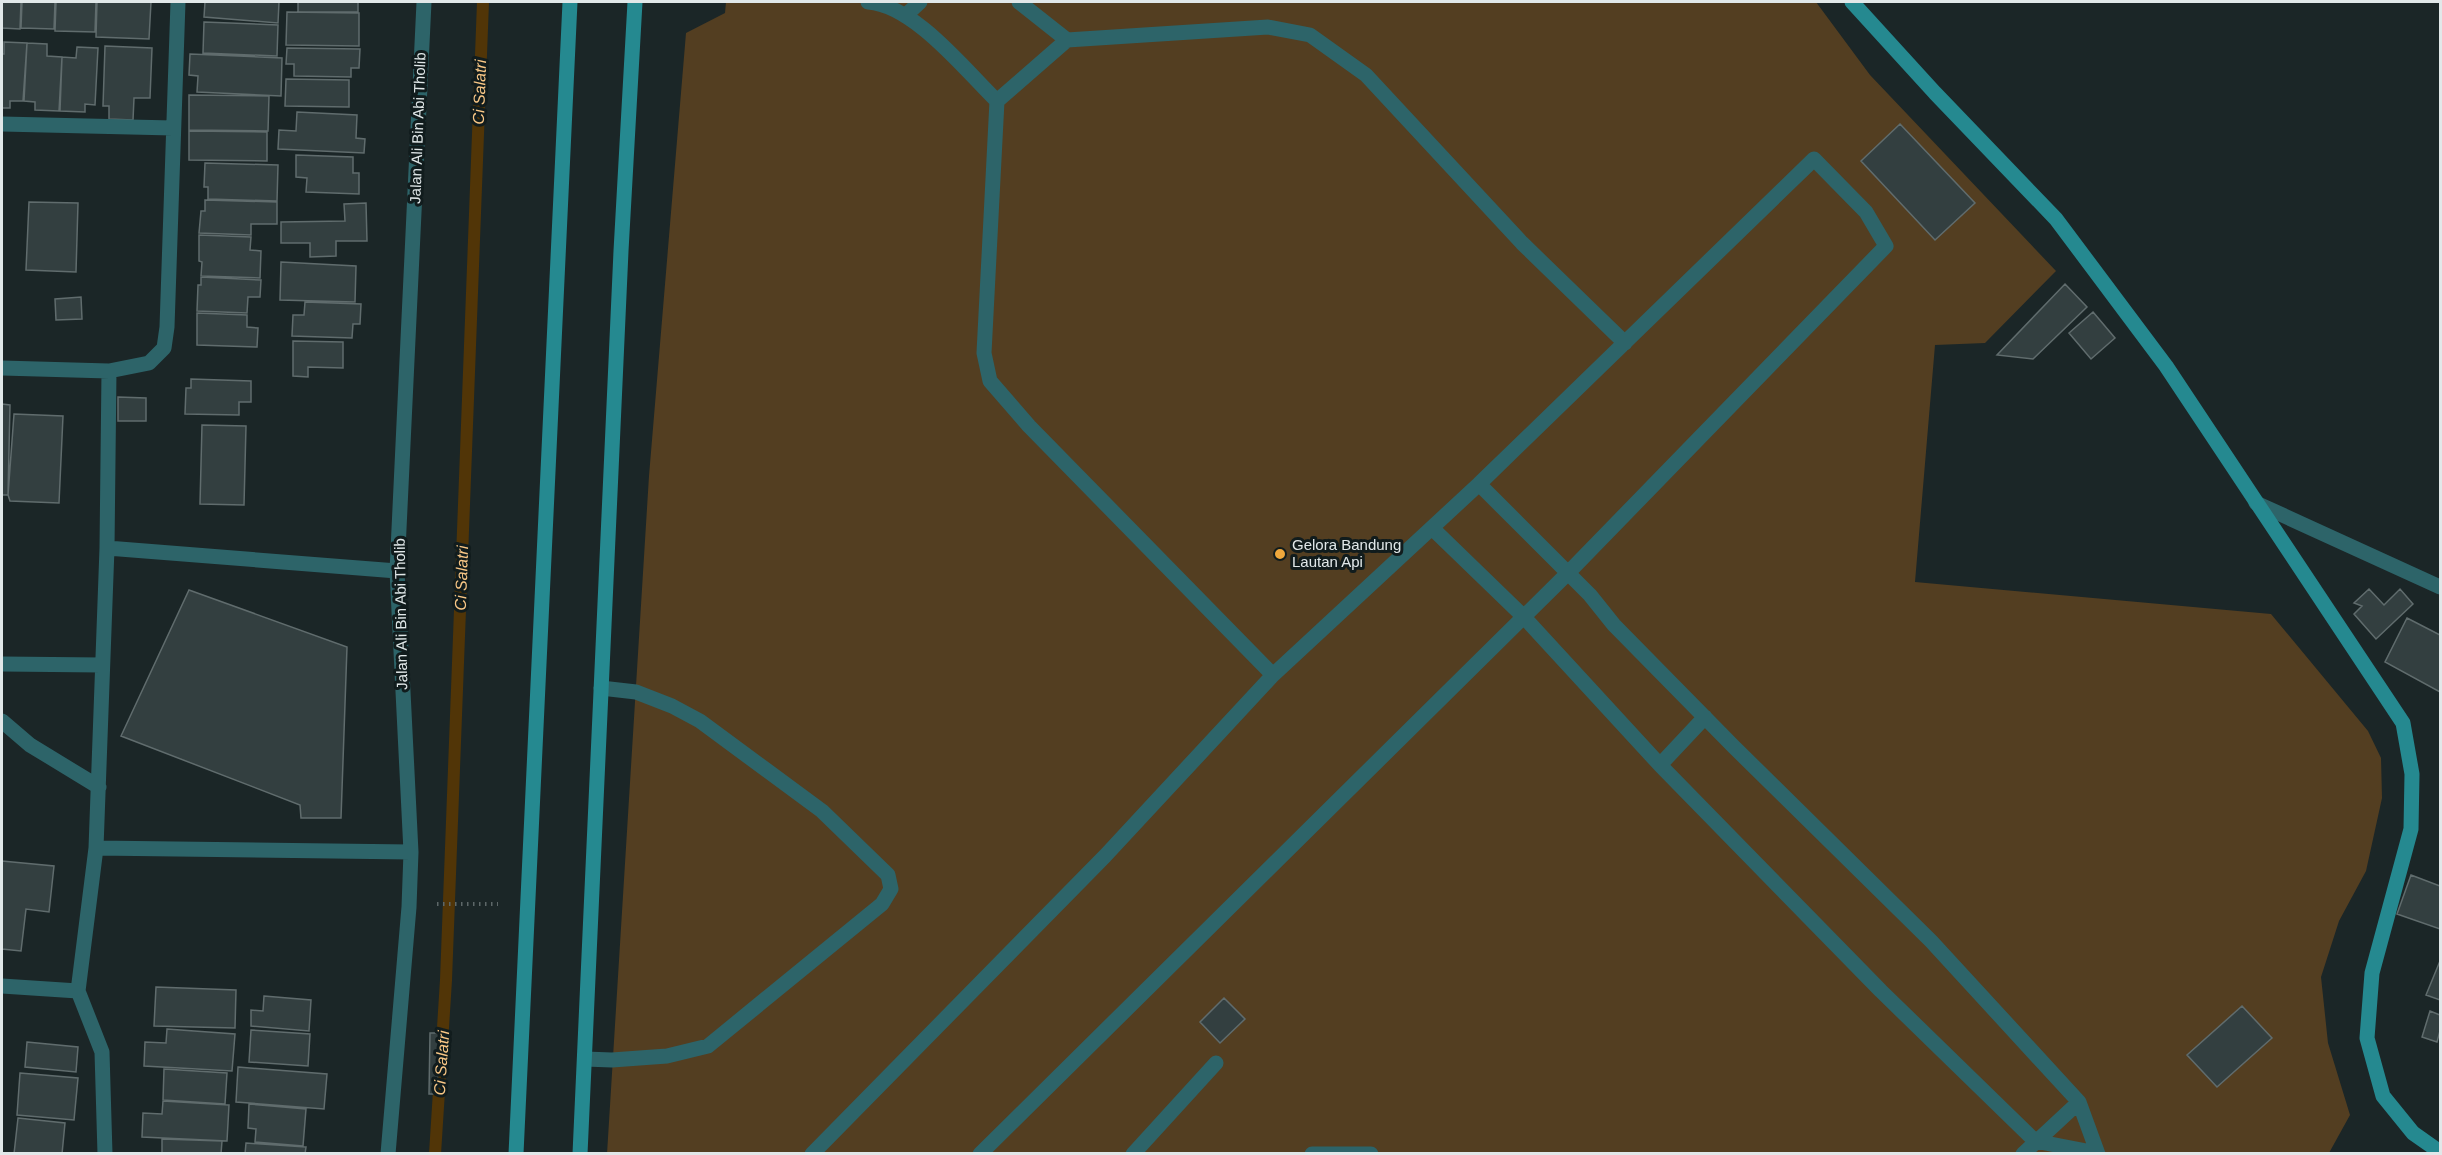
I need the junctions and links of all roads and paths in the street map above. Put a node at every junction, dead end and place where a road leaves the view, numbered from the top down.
1 (178, 2) edge
2 (424, 2) edge
3 (570, 2) edge
4 (635, 2) edge
5 (868, 2) edge
6 (920, 2) edge
7 (1019, 2) edge
8 (1852, 2) edge
9 (906, 15) junction
10 (1067, 40) junction
11 (997, 101) junction
12 (2, 123) edge
13 (173, 128) junction
14 (1624, 343) junction
15 (2, 368) edge
16 (109, 371) junction
17 (1479, 484) junction
18 (2256, 503) junction
19 (1432, 528) junction
20 (107, 548) junction
21 (397, 571) junction
22 (1567, 574) junction
23 (2440, 586) edge
24 (1523, 616) junction
25 (2, 664) edge
26 (102, 665) junction
27 (1273, 675) junction
28 (601, 688) junction
29 (1705, 717) junction
30 (2, 721) edge
31 (1659, 765) junction
32 (99, 787) junction
33 (96, 848) junction
34 (411, 852) junction
35 (529, 903) junction
36 (435, 904) dead end
37 (2, 986) edge
38 (78, 991) junction
39 (585, 1059) junction
40 (1216, 1063) dead end
41 (2079, 1102) junction
42 (2035, 1141) junction
43 (2440, 1152) edge
44 (2098, 1153) edge
45 (105, 1154) edge
46 (388, 1154) edge
47 (516, 1154) edge
48 (580, 1154) edge
49 (812, 1154) edge
50 (980, 1154) edge
51 (1133, 1154) edge
52 (1312, 1154) edge
53 (1371, 1154) edge
54 (2023, 1154) edge

1 - 13 street
2 - 21 street, Jalan Ali Bin Abi Tholib
3 - 35 street
4 - 28 street
5 - 9 street
6 - 9 street
7 - 10 street
8 - 18 street
9 - 11 street
10 - 11 street
10 - 14 street
11 - 27 street
12 - 13 street
13 - 16 street
14 - 17 street
14 - 22 street
15 - 16 street
16 - 20 street
17 - 19 street
17 - 22 street
18 - 23 street
18 - 43 street
19 - 24 street
19 - 27 street
20 - 21 street
20 - 26 street
21 - 34 street, Jalan Ali Bin Abi Tholib
22 - 24 street
22 - 29 street
24 - 31 street
24 - 50 street
25 - 26 street
26 - 32 street
27 - 49 street
28 - 39 street
28 - 39 street
29 - 31 street
29 - 41 street
30 - 32 street
31 - 42 street
32 - 33 street
33 - 34 street
33 - 38 street
34 - 46 street, Jalan Ali Bin Abi Tholib
35 - 36 path
35 - 47 street
37 - 38 street
38 - 45 street
39 - 48 street
40 - 51 street
41 - 42 street
41 - 44 street
42 - 44 street
42 - 54 street
52 - 53 street

